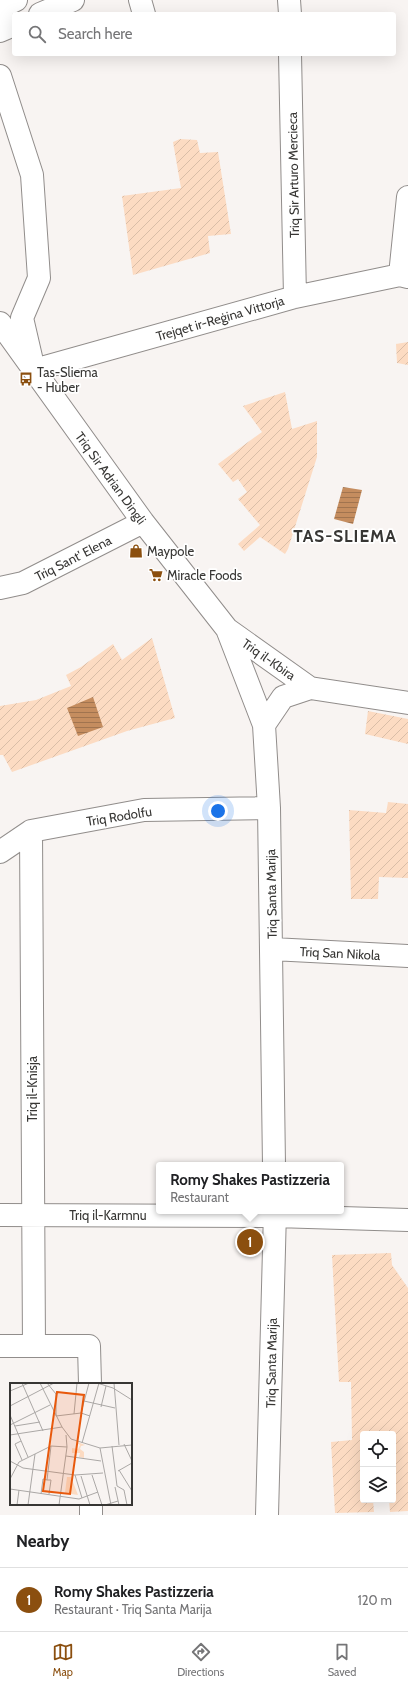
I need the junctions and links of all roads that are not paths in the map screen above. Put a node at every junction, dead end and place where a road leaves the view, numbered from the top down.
1 (16, 0) edge
2 (73, 0) edge
3 (140, 0) edge
4 (289, 0) edge
5 (0, 8) edge
6 (45, 12) edge
7 (143, 12) edge
8 (290, 12) edge
9 (12, 26) edge
10 (0, 31) edge
11 (290, 56) edge
12 (0, 76) edge
13 (408, 196) edge
14 (404, 276) edge
15 (295, 297) junction
16 (0, 323) edge
17 (34, 370) junction
18 (143, 522) junction
19 (0, 588) edge
20 (227, 629) junction
21 (310, 688) junction
22 (408, 703) edge
23 (264, 725) junction
24 (269, 808) junction
25 (31, 831) junction
26 (0, 852) edge
27 (272, 949) junction
28 (408, 956) edge
29 (274, 1162) edge
30 (275, 1214) edge
31 (33, 1215) junction
32 (0, 1216) edge
33 (408, 1220) edge
34 (0, 1346) edge
35 (34, 1346) junction
36 (90, 1383) edge
37 (267, 1515) edge

1 - 5 street
2 - 6 street
3 - 7 street
4 - 8 street
9 - 10 street
11 - 15 street, Triq Sir Arturo Mercieca
12 - 17 street
13 - 14 street
14 - 15 street, Trejqet ir-Reġina Vittorja
15 - 17 street, Trejqet ir-Reġina Vittorja
16 - 17 street, Triq Sir Adrian Dingli
17 - 18 street, Triq Sir Adrian Dingli
18 - 19 street, Triq Sant' Elena
18 - 20 street, Triq Sir Adrian Dingli
20 - 21 street, Triq il-Kbira
20 - 23 street, Triq Santa Marija
21 - 22 street, Triq il-Kbira
21 - 23 street, Triq il-Kbira
23 - 24 street, Triq Santa Marija
24 - 25 street, Triq Rodolfu
24 - 27 street, Triq Santa Marija
25 - 26 street, Triq Rodolfu
25 - 31 street, Triq il-Knisja
27 - 28 street, Triq San Nikola
27 - 29 street, Triq Santa Marija
30 - 31 street, Triq il-Karmnu
30 - 33 street, Triq il-Karmnu
30 - 37 street, Triq Santa Marija
31 - 32 street, Triq il-Karmnu
31 - 35 street, Triq il-Knisja
34 - 35 street
35 - 36 street

